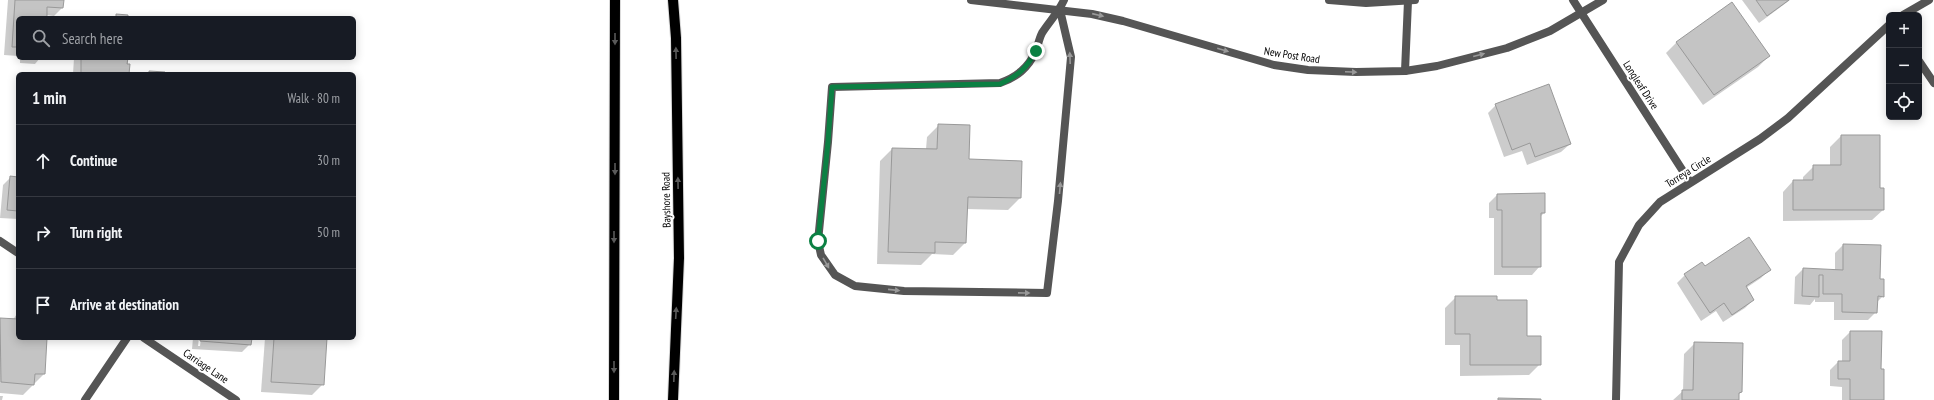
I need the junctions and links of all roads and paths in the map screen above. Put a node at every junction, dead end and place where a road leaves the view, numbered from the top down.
1 (615, 0) edge
2 (673, 0) edge
3 (971, 0) edge
4 (1064, 0) edge
5 (1329, 0) edge
6 (1410, 0) edge
7 (1573, 0) edge
8 (1603, 0) edge
9 (1929, 0) edge
10 (1060, 10) junction
11 (1908, 12) edge
12 (1582, 14) junction
13 (1886, 27) edge
14 (1922, 65) edge
15 (1405, 70) junction
16 (1934, 83) edge
17 (1690, 182) junction
18 (0, 241) edge
19 (16, 252) edge
20 (126, 340) edge
21 (147, 340) edge
22 (85, 400) edge
23 (236, 400) edge
24 (614, 400) edge
25 (672, 400) edge
26 (1616, 400) edge

1 -> 24 main road
25 -> 2 main road, Bayshore Road
3 - 10 street, New Post Road
4 - 10 street
5 - 6 street
6 - 15 street
7 - 12 street, Longleaf Drive
8 - 12 street, New Post Road
9 - 11 street
10 -> 10 street
10 -> 15 street, New Post Road
15 -> 12 street, New Post Road
12 - 17 street, Longleaf Drive
13 - 17 street, Torreya Circle
14 - 16 street
17 - 26 street, Torreya Circle
18 - 19 street
20 - 22 street
21 - 23 street, Carriage Lane

